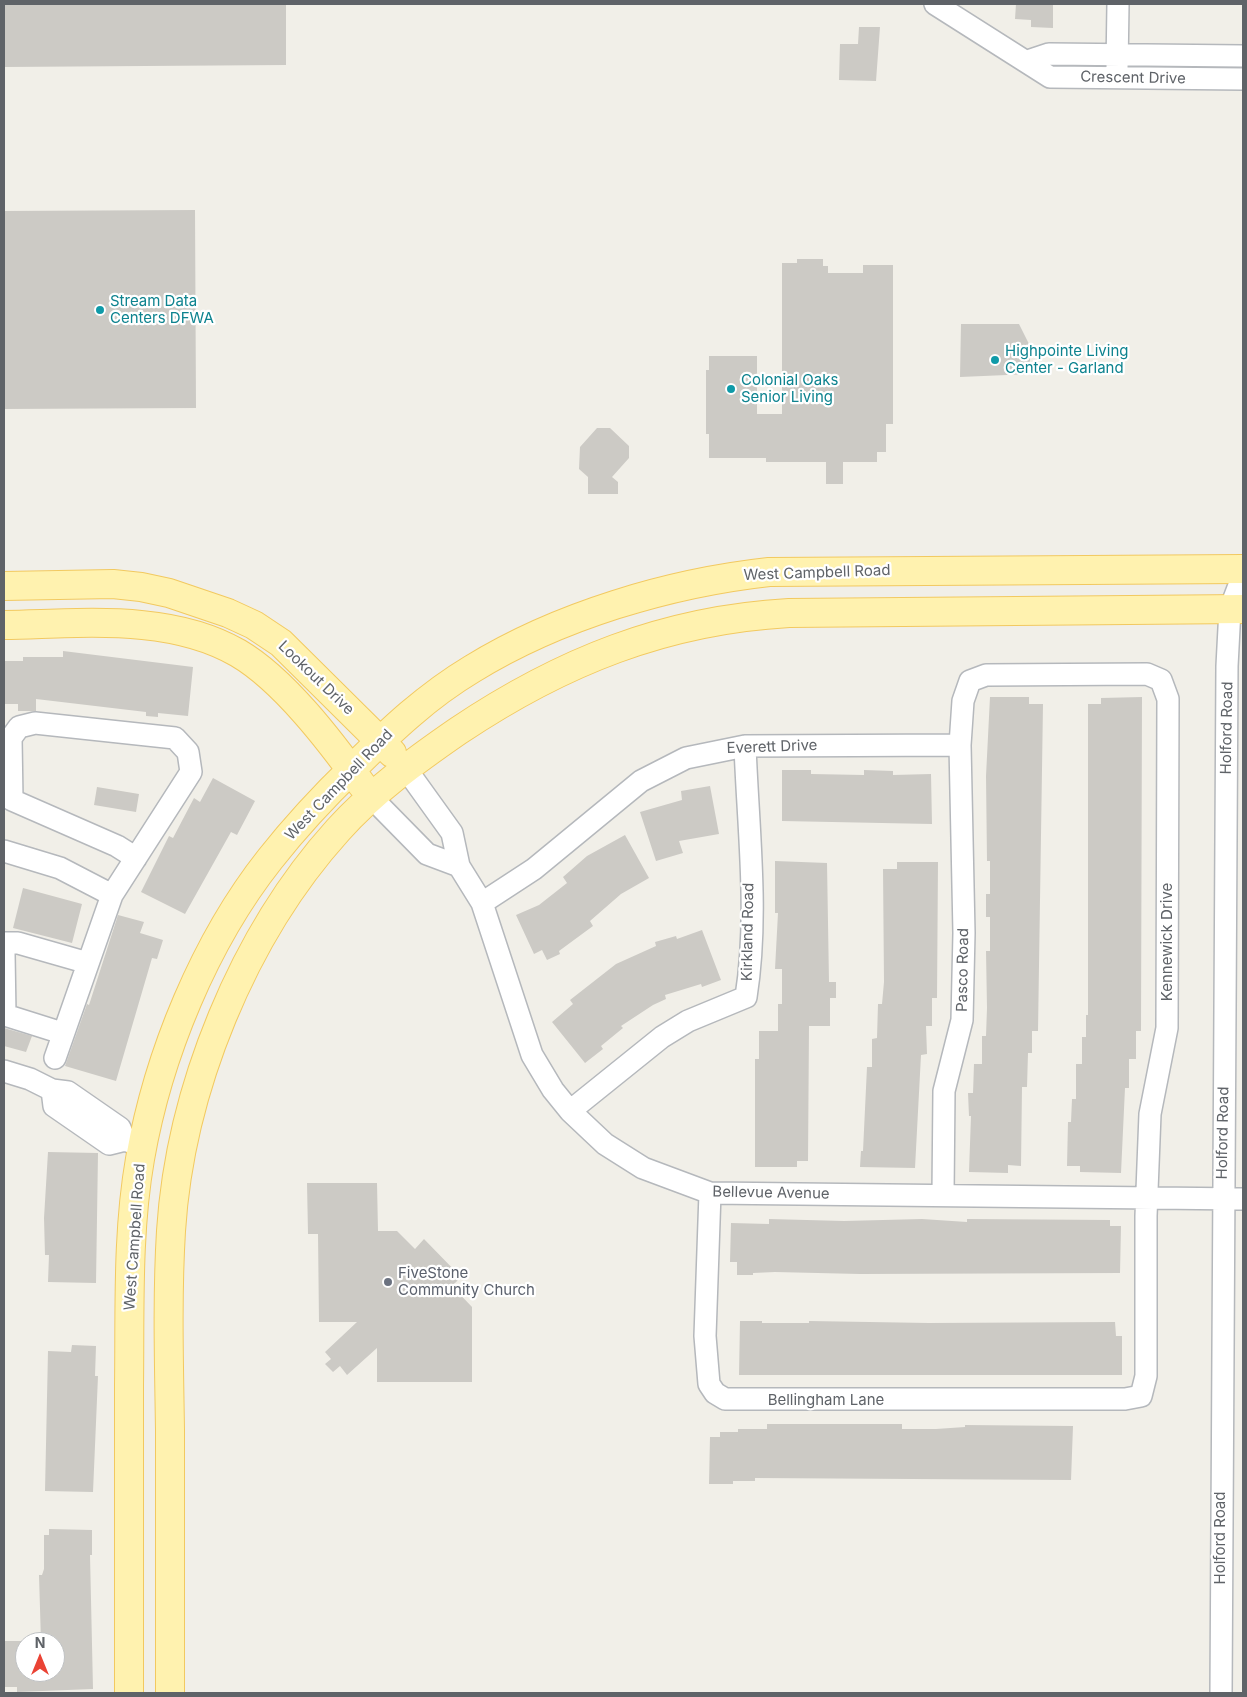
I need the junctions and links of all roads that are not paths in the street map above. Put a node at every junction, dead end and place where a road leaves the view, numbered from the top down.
1 (935, 4) edge
2 (1118, 4) edge
3 (1117, 55) junction
4 (1243, 56) edge
5 (1028, 61) junction
6 (1117, 78) junction
7 (1243, 79) edge
8 (1243, 569) edge
9 (1243, 575) edge
10 (4, 586) edge
11 (1236, 609) edge
12 (4, 625) edge
13 (970, 681) joint
14 (418, 706) junction
15 (347, 708) junction
16 (380, 740) junction
17 (960, 744) junction
18 (745, 746) junction
19 (406, 769) junction
20 (351, 770) junction
21 (371, 798) junction
22 (4, 851) edge
23 (136, 858) junction
24 (459, 866) junction
25 (112, 895) junction
26 (482, 903) junction
27 (4, 943) edge
28 (4, 953) edge
29 (88, 963) junction
30 (62, 1033) junction
31 (55, 1058) dead end
32 (4, 1071) edge
33 (570, 1111) junction
34 (134, 1144) junction
35 (182, 1155) junction
36 (710, 1193) junction
37 (943, 1194) junction
38 (1147, 1197) junction
39 (1233, 1199) edge
40 (1141, 1396) joint
41 (129, 1693) edge
42 (170, 1693) edge
43 (1220, 1693) edge

1 - 5 street, Crescent Drive
2 - 3 street
3 - 4 street, Crescent Drive
3 - 5 street, Crescent Drive
3 - 6 street
5 - 6 street, Crescent Drive
6 - 7 street, Crescent Drive
8 - 14 main road, West Campbell Road
9 - 11 street, Holford Road
10 - 15 main road, Lookout Drive
11 - 19 main road, West Campbell Road
11 - 39 street, Holford Road
12 - 20 main road
13 - 17 street, Pasco Road
13 - 38 street, Kennewick Drive
14 - 15 main road
14 - 16 main road, West Campbell Road
15 - 16 main road, Lookout Drive
16 - 19 main road, Lookout Drive
16 - 20 main road, West Campbell Road
17 - 18 street, Everett Drive
17 - 37 street, Pasco Road
18 - 26 street, Everett Drive
18 - 33 street, Kirkland Road
19 - 21 main road, West Campbell Road
19 - 24 street, Bellevue Avenue
20 - 21 main road
20 - 34 main road, West Campbell Road
21 - 24 street
21 - 35 main road, West Campbell Road
22 - 25 street
23 - 23 street
23 - 25 street
24 - 26 street, Bellevue Avenue
25 - 29 street
26 - 33 street, Bellevue Avenue
27 - 29 street
28 - 30 street
29 - 30 street
30 - 31 street
32 - 34 street
33 - 36 street, Bellevue Avenue
34 - 35 main road
34 - 41 main road, West Campbell Road
35 - 42 main road, West Campbell Road
36 - 37 street, Bellevue Avenue
36 - 40 street, Bellingham Lane
37 - 38 street, Bellevue Avenue
38 - 39 street, Bellevue Avenue
38 - 40 street, Kennewick Drive
39 - 43 street, Holford Road

